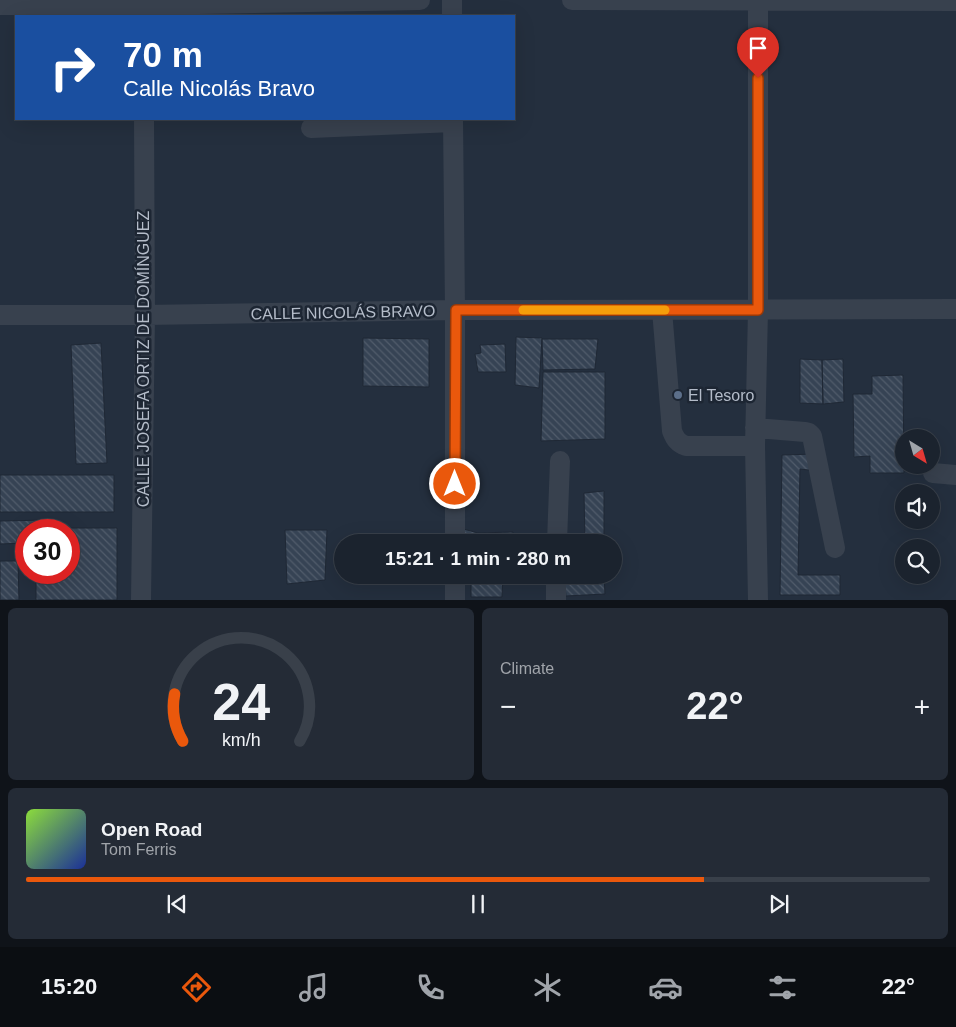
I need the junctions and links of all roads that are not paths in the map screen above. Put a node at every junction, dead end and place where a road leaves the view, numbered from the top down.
1 (420, 0) edge
2 (452, 0) edge
3 (572, 0) edge
4 (758, 0) edge
5 (956, 1) edge
6 (0, 5) edge
7 (143, 7) edge
8 (452, 15) edge
9 (144, 120) edge
10 (453, 120) edge
11 (311, 128) dead end
12 (956, 309) edge
13 (456, 310) junction
14 (662, 310) junction
15 (758, 310) junction
16 (0, 315) edge
17 (145, 315) junction
18 (755, 437) junction
19 (560, 461) dead end
20 (940, 474) edge
21 (956, 475) edge
22 (455, 534) edge
23 (557, 534) edge
24 (835, 548) dead end
25 (455, 584) edge
26 (556, 584) edge
27 (141, 600) edge
28 (454, 600) edge
29 (556, 600) edge
30 (758, 600) edge

1 - 7 street
2 - 8 street
3 - 4 street
4 - 5 street
4 - 15 street
6 - 7 street
9 - 17 street, CALLE JOSEFA ORTIZ DE DOMÍNGUEZ
10 - 11 street
10 - 13 street
12 - 15 street, CALLE NICOLÁS BRAVO
13 - 14 street, CALLE NICOLÁS BRAVO
13 - 17 street, CALLE NICOLÁS BRAVO
13 - 22 street
14 - 15 street, CALLE NICOLÁS BRAVO
14 - 18 street
15 - 18 street
16 - 17 street, CALLE NICOLÁS BRAVO
17 - 27 street, CALLE JOSEFA ORTIZ DE DOMÍNGUEZ
18 - 24 street
18 - 30 street
19 - 23 street
20 - 21 street
25 - 28 street
26 - 29 street

